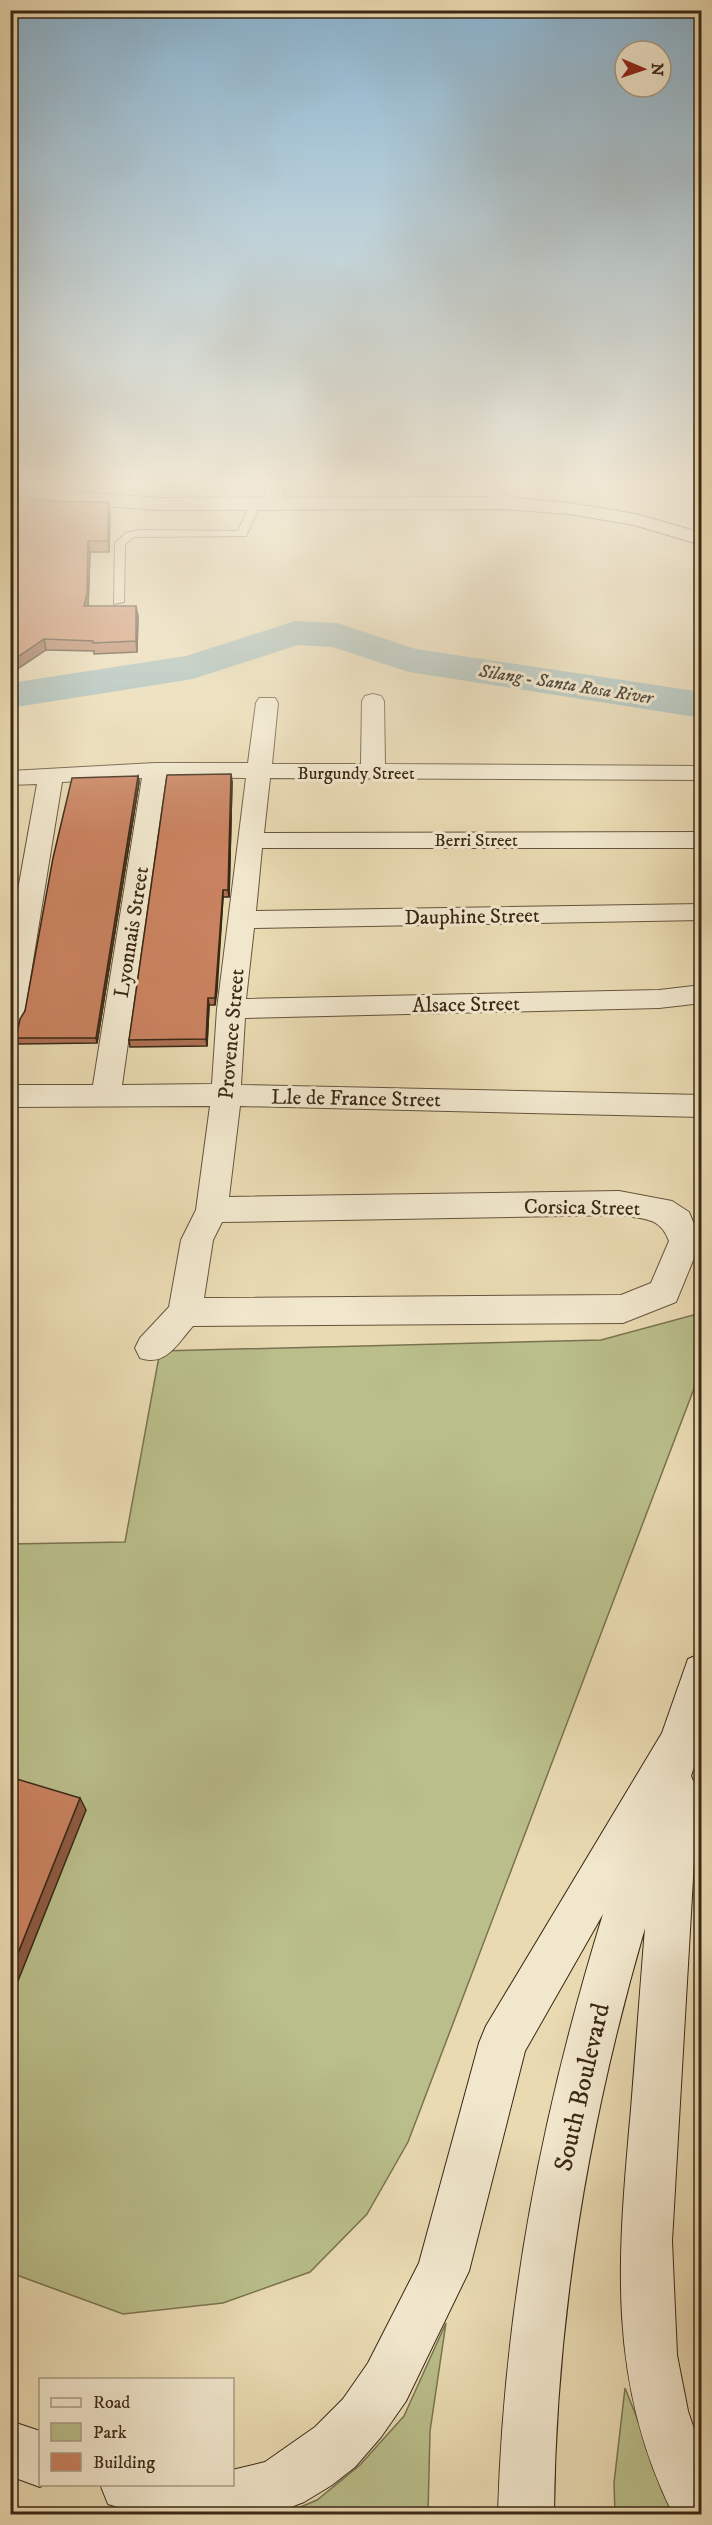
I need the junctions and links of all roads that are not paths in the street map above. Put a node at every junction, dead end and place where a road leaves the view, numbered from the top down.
1 (118, 598) edge
2 (118, 602) dead end
3 (374, 701) dead end
4 (267, 703) dead end
5 (155, 770) junction
6 (261, 772) junction
7 (373, 772) junction
8 (702, 773) edge
9 (51, 774) junction
10 (10, 778) edge
11 (702, 840) edge
12 (250, 841) junction
13 (702, 912) edge
14 (243, 920) junction
15 (702, 994) edge
16 (231, 1009) junction
17 (10, 1016) edge
18 (106, 1095) junction
19 (226, 1095) junction
20 (10, 1096) edge
21 (702, 1106) edge
22 (212, 1210) junction
23 (185, 1312) junction
24 (152, 1348) dead end
25 (702, 1673) edge
26 (680, 1745) junction
27 (10, 2448) edge
28 (39, 2459) edge
29 (137, 2486) edge
30 (702, 2513) edge
31 (526, 2514) edge

1 - 2 lane
3 - 7 street
4 - 6 street, Provence Street
5 - 6 street, Burgundy Street
5 - 9 street, Burgundy Street
5 - 18 street, Lyonnais Street
6 - 7 street, Burgundy Street
6 - 12 street, Provence Street
7 - 8 street, Burgundy Street
9 - 10 street, Burgundy Street
9 - 17 street
11 - 12 street, Berri Street
12 - 14 street, Provence Street
13 - 14 street, Dauphine Street
14 - 16 street, Provence Street
15 - 16 street, Alsace Street
16 - 19 street, Provence Street
18 - 19 street, Lle de France Street
18 - 20 street, Lle de France Street
19 - 21 street, Lle de France Street
19 - 22 street, Provence Street
22 - 23 street, Provence Street
22 - 23 street, Corsica Street
23 - 24 street
25 - 26 street, South Boulevard
26 - 29 street
26 - 30 street
26 - 31 street, South Boulevard
27 - 28 street

